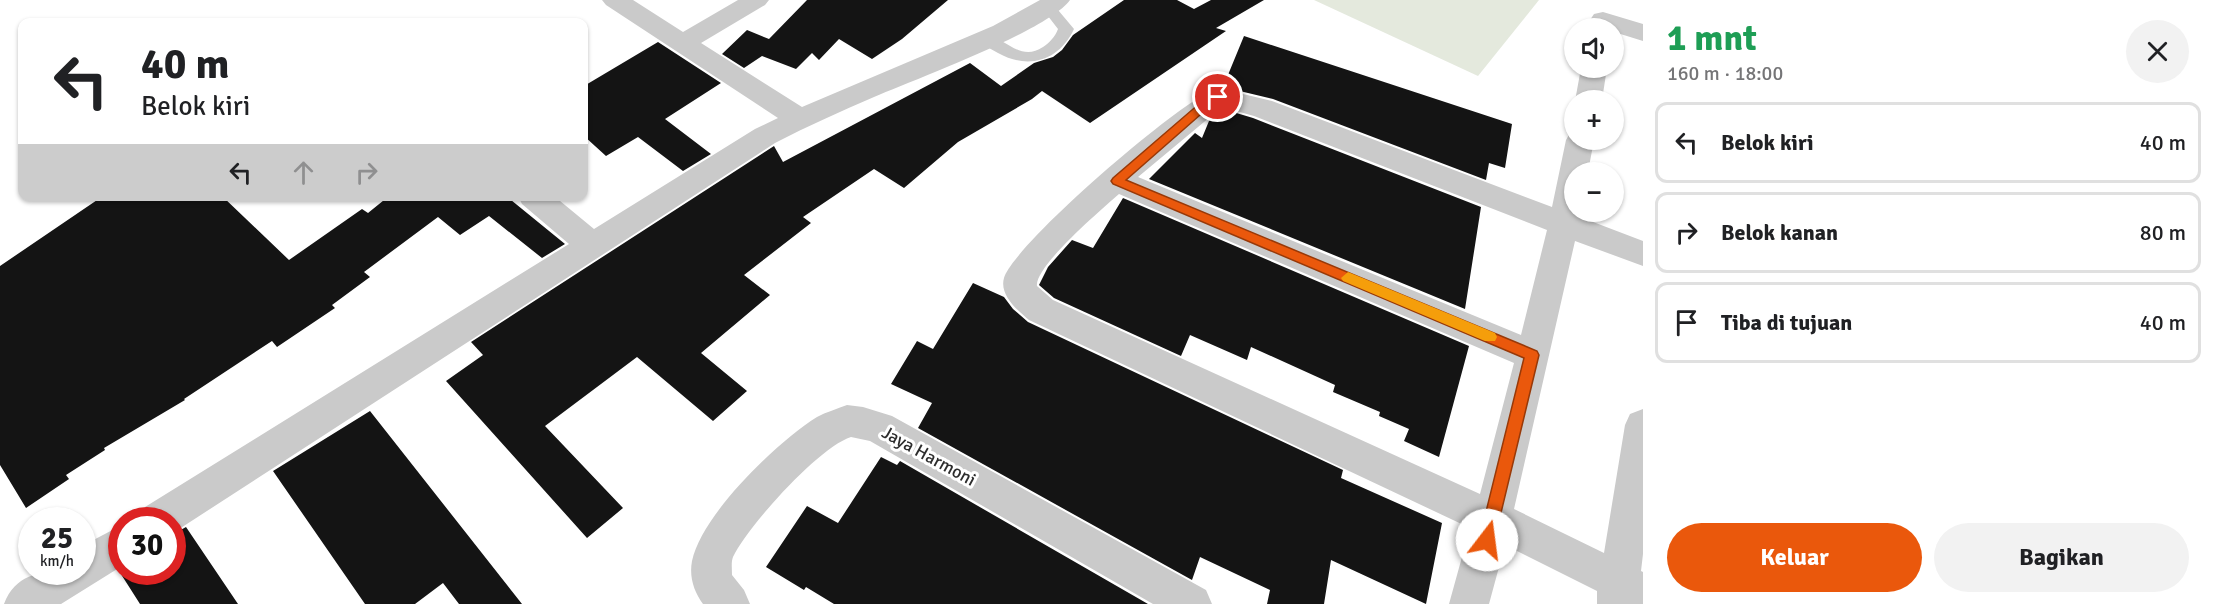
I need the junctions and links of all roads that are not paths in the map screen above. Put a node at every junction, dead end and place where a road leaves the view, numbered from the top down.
1 (615, 0) edge
2 (756, 0) edge
3 (1052, 3) edge
4 (1602, 16) edge
5 (1643, 33) edge
6 (684, 42) junction
7 (799, 118) junction
8 (1117, 181) junction
9 (539, 201) edge
10 (1564, 222) junction
11 (592, 245) junction
12 (1643, 254) edge
13 (1532, 355) junction
14 (1643, 425) edge
15 (179, 507) edge
16 (1493, 519) junction
17 (55, 585) edge
18 (1626, 593) edge
19 (24, 604) edge
20 (730, 604) edge
21 (1192, 604) edge
22 (1470, 604) edge

1 - 6 street
2 - 6 street
3 - 7 street
4 - 5 street
6 - 7 street
7 - 11 street
8 - 10 street
8 - 13 street
8 - 16 street
9 - 11 street
10 - 12 street
10 - 13 street
11 - 15 street
13 - 16 street
14 - 18 street
16 - 18 street
16 - 22 street
17 - 19 street
20 - 21 street, Jaya Harmoni

